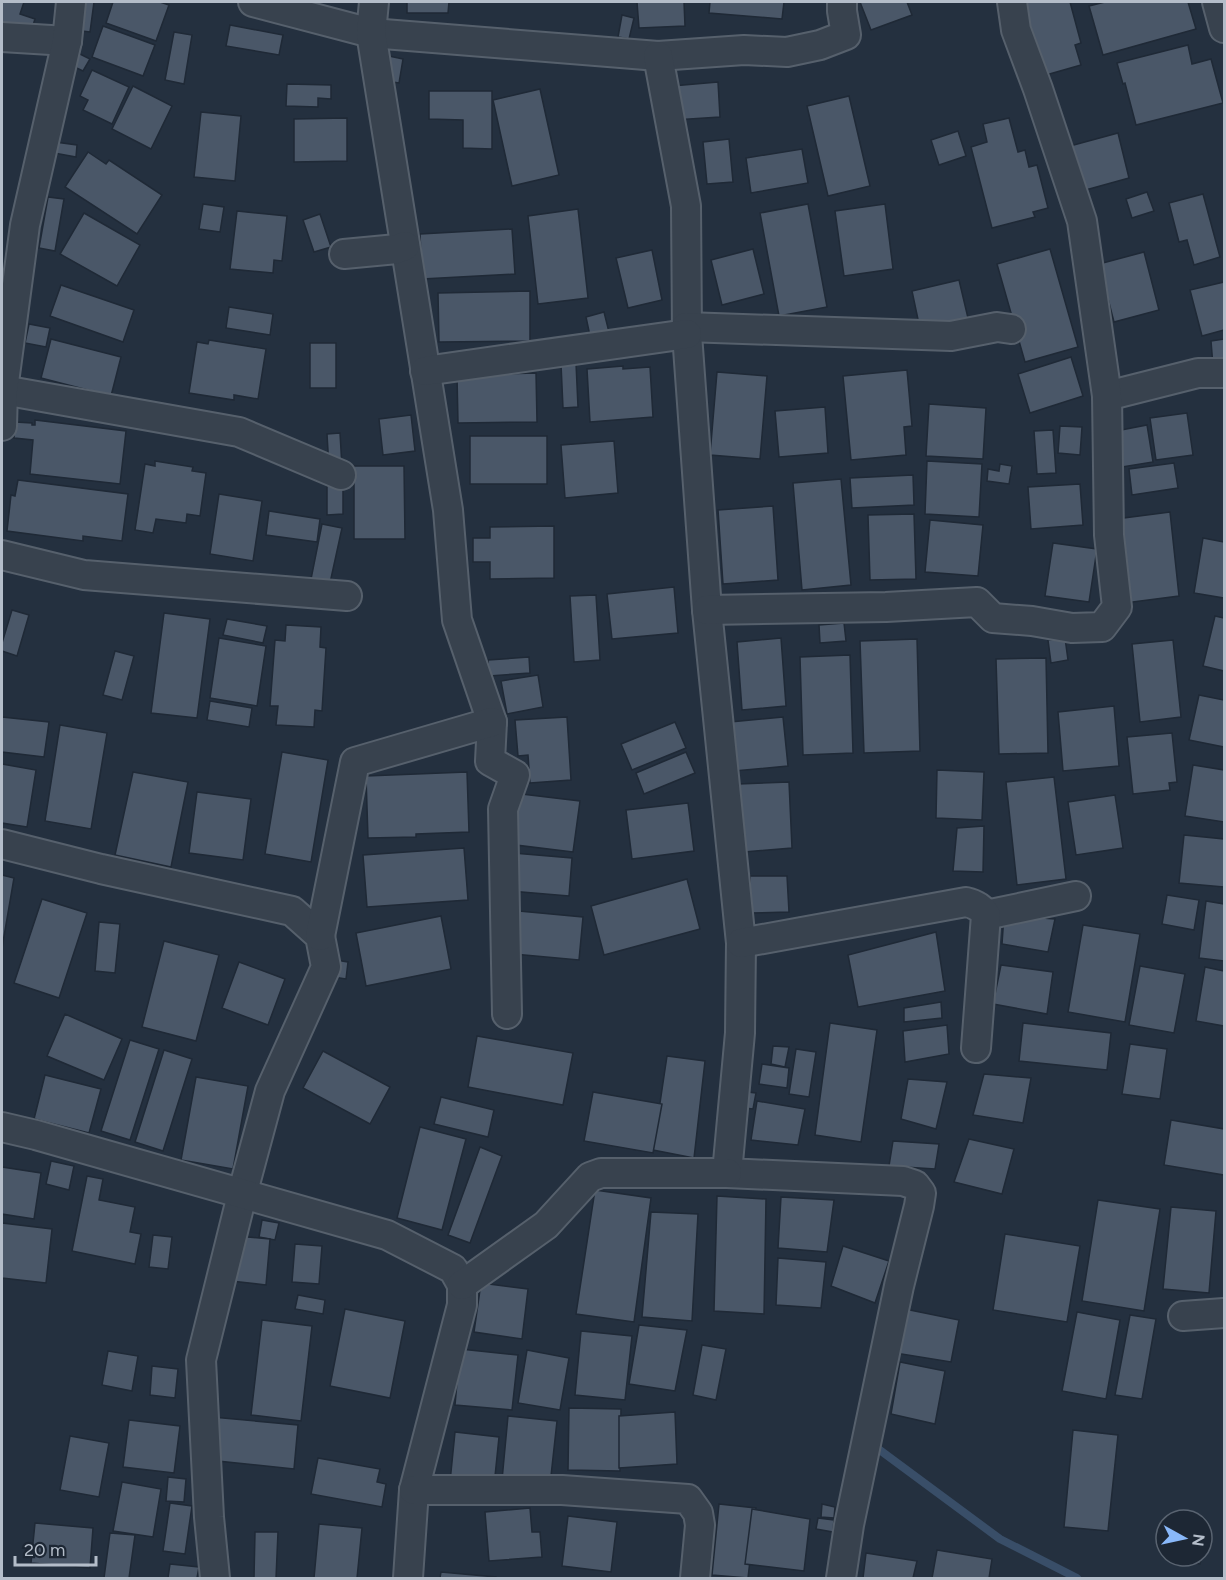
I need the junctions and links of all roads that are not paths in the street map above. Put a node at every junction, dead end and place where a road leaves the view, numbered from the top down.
1 (71, 2) edge
2 (253, 2) edge
3 (374, 2) edge
4 (842, 2) edge
5 (1012, 2) edge
6 (1217, 2) edge
7 (1224, 28) edge
8 (371, 33) junction
9 (2, 38) edge
10 (67, 41) junction
11 (658, 56) junction
12 (405, 246) junction
13 (344, 254) dead end
14 (10, 273) edge
15 (1011, 329) dead end
16 (687, 331) junction
17 (425, 371) junction
18 (1224, 373) edge
19 (3, 390) junction
20 (1107, 396) junction
21 (2, 426) edge
22 (341, 475) dead end
23 (2, 555) edge
24 (347, 596) dead end
25 (707, 610) junction
26 (492, 722) junction
27 (2, 844) edge
28 (1076, 896) dead end
29 (986, 915) junction
30 (320, 936) junction
31 (741, 944) junction
32 (507, 1014) dead end
33 (976, 1048) dead end
34 (2, 1127) edge
35 (727, 1173) junction
36 (242, 1195) junction
37 (462, 1285) junction
38 (1224, 1313) edge
39 (1183, 1316) dead end
40 (414, 1490) junction
41 (215, 1578) edge
42 (408, 1578) edge
43 (695, 1578) edge
44 (841, 1578) edge

1 - 10 street
2 - 8 street
3 - 8 street
4 - 11 street
5 - 20 street
6 - 7 street
8 - 11 street
8 - 12 street
9 - 10 street
10 - 14 street
11 - 16 street
12 - 13 street
12 - 17 street
14 - 19 street
15 - 16 street
16 - 17 street
16 - 25 street
17 - 26 street
18 - 20 street
19 - 21 street
19 - 22 street
20 - 25 street
23 - 24 street
25 - 31 street
26 - 30 street
26 - 32 street
27 - 30 street
28 - 29 street
29 - 31 street
29 - 33 street
30 - 36 street
31 - 35 street
34 - 36 street
35 - 37 street
35 - 44 street
36 - 37 street
36 - 41 street
37 - 40 street
38 - 39 street
40 - 42 street
40 - 43 street

